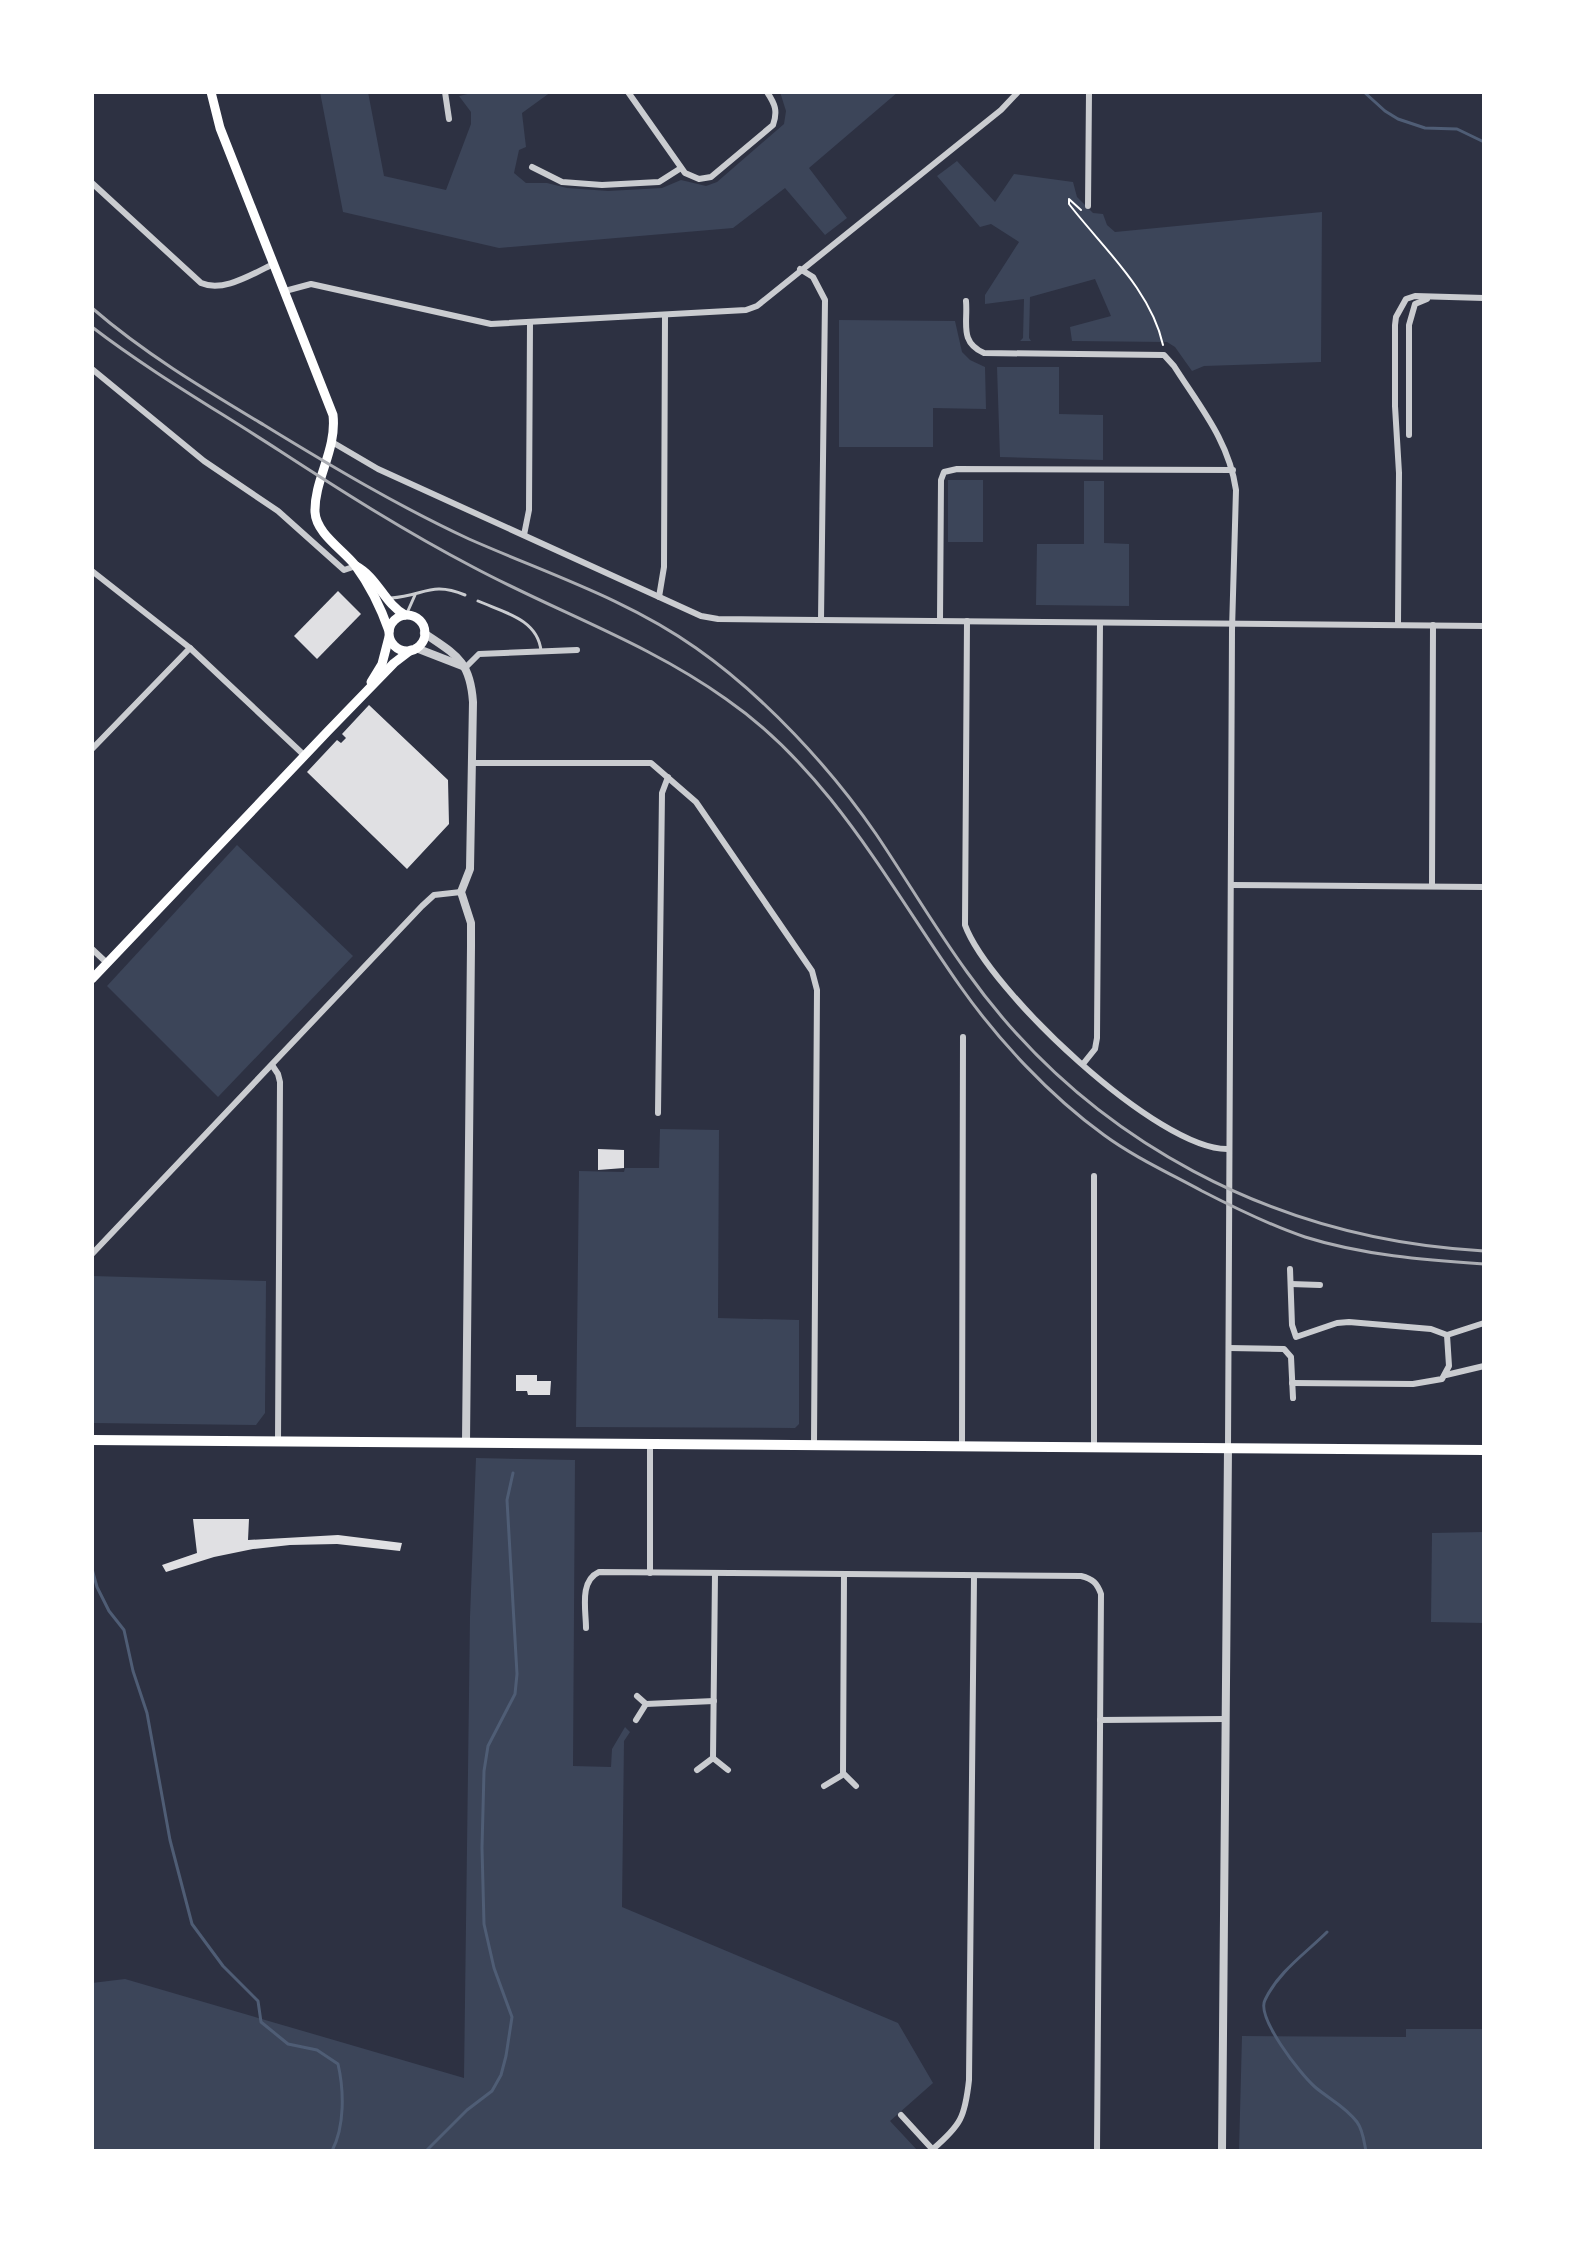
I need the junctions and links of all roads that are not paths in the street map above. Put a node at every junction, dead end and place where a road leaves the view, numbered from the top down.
1 (211, 92) edge
2 (445, 92) edge
3 (628, 92) edge
4 (767, 92) edge
5 (1018, 92) edge
6 (1089, 92) edge
7 (449, 119) dead end
8 (532, 167) dead end
9 (681, 168) junction
10 (92, 183) edge
11 (1088, 206) road end
12 (274, 264) junction
13 (800, 269) junction
14 (285, 291) junction
15 (1430, 297) junction
16 (1484, 298) edge
17 (966, 301) dead end
18 (665, 315) junction
19 (530, 323) junction
20 (92, 369) edge
21 (1395, 406) junction
22 (1407, 406) junction
23 (1409, 435) dead end
24 (331, 445) junction
25 (1233, 470) junction
26 (524, 535) junction
27 (356, 566) junction
28 (92, 571) edge
29 (415, 595) junction
30 (465, 595) dead end
31 (659, 597) junction
32 (387, 598) junction
33 (478, 601) dead end
34 (406, 615) junction
35 (821, 620) junction
36 (940, 621) junction
37 (967, 621) junction
38 (1100, 623) junction
39 (1233, 624) junction
40 (1398, 625) junction
41 (1433, 625) junction
42 (1484, 626) edge
43 (424, 633) junction
44 (389, 634) junction
45 (190, 648) junction
46 (414, 649) junction
47 (577, 650) dead end
48 (541, 651) junction
49 (465, 668) junction
50 (360, 698) junction
51 (92, 749) edge
52 (305, 756) junction
53 (472, 763) junction
54 (668, 777) junction
55 (1231, 885) junction
56 (1432, 886) junction
57 (1484, 887) edge
58 (461, 892) junction
59 (92, 949) edge
60 (107, 963) junction
61 (92, 979) edge
62 (963, 1037) dead end
63 (1083, 1064) junction
64 (272, 1065) junction
65 (658, 1113) dead end
66 (1229, 1149) junction
67 (1094, 1176) dead end
68 (92, 1254) edge
69 (1290, 1269) dead end
70 (1291, 1284) junction
71 (1320, 1285) dead end
72 (1484, 1323) edge
73 (1447, 1335) junction
74 (1296, 1337) junction
75 (1229, 1348) junction
76 (1284, 1349) junction
77 (1484, 1366) edge
78 (1446, 1375) junction
79 (1292, 1383) junction
80 (1293, 1398) dead end
81 (92, 1440) edge
82 (278, 1441) junction
83 (466, 1442) junction
84 (650, 1444) junction
85 (814, 1444) junction
86 (962, 1445) junction
87 (1094, 1447) junction
88 (1228, 1448) junction
89 (1484, 1450) edge
90 (650, 1573) junction
91 (715, 1574) junction
92 (844, 1574) junction
93 (974, 1577) junction
94 (586, 1628) dead end
95 (637, 1696) dead end
96 (714, 1701) junction
97 (646, 1704) junction
98 (1225, 1719) junction
99 (636, 1720) dead end
100 (1100, 1720) junction
101 (713, 1758) junction
102 (697, 1770) dead end
103 (728, 1770) dead end
104 (843, 1774) junction
105 (824, 1786) dead end
106 (856, 1786) dead end
107 (901, 2115) dead end
108 (934, 2150) edge
109 (1097, 2151) edge
110 (1222, 2151) edge

1 - 12 main road
2 - 7 street
3 - 9 street
4 - 9 street
5 - 13 street
6 - 11 street
8 - 9 street
10 - 12 street
12 - 14 main road
13 - 18 street
13 - 35 street
14 - 19 street
14 - 24 main road
15 - 16 street
15 - 21 street
15 - 22 street
17 - 25 street
18 - 19 street
18 - 31 street
19 - 26 street
20 - 27 street
21 - 22 street
21 - 40 street
22 - 23 street
24 - 26 street
24 - 27 main road
25 - 36 street
25 - 39 street
26 - 31 street
27 - 32 main road
27 - 44 main road
28 - 45 street
29 - 30 lane
29 - 32 lane
29 - 34 lane
31 - 35 street
32 - 34 main road
33 - 48 lane
34 - 43 main road
34 - 44 main road
35 - 36 street
36 - 37 street
37 - 38 street
37 - 63 street
38 - 39 street
38 - 63 street
39 - 40 street
39 - 55 street
40 - 41 street
41 - 42 street
41 - 56 street
43 - 46 main road
43 - 49 street
44 - 46 main road
44 - 50 main road
45 - 51 street
45 - 52 street
46 - 49 street
46 - 50 main road
47 - 48 street
48 - 49 street
49 - 53 street
50 - 52 main road
52 - 60 main road
53 - 54 street
53 - 58 street
54 - 65 street
54 - 85 street
55 - 56 street
55 - 66 street
56 - 57 street
58 - 64 street
58 - 83 street
59 - 60 street
60 - 61 main road
62 - 86 street
63 - 66 street
64 - 68 street
64 - 82 street
66 - 75 street
67 - 87 street
69 - 70 street
70 - 71 street
70 - 74 street
72 - 73 street
73 - 74 street
73 - 78 street
74 - 76 street
75 - 76 street
75 - 88 street
76 - 79 street
77 - 78 street
78 - 79 street
79 - 80 street
81 - 82 main road
82 - 83 main road
83 - 84 main road
84 - 85 main road
84 - 90 street
85 - 86 main road
86 - 87 main road
87 - 88 main road
88 - 89 main road
88 - 98 street
90 - 91 street
90 - 94 street
91 - 92 street
91 - 96 street
92 - 93 street
92 - 104 street
93 - 100 street
93 - 108 street
95 - 97 street
96 - 97 street
96 - 101 street
97 - 99 street
98 - 100 street
98 - 110 street
100 - 109 street
101 - 102 street
101 - 103 street
104 - 105 street
104 - 106 street
107 - 108 street

